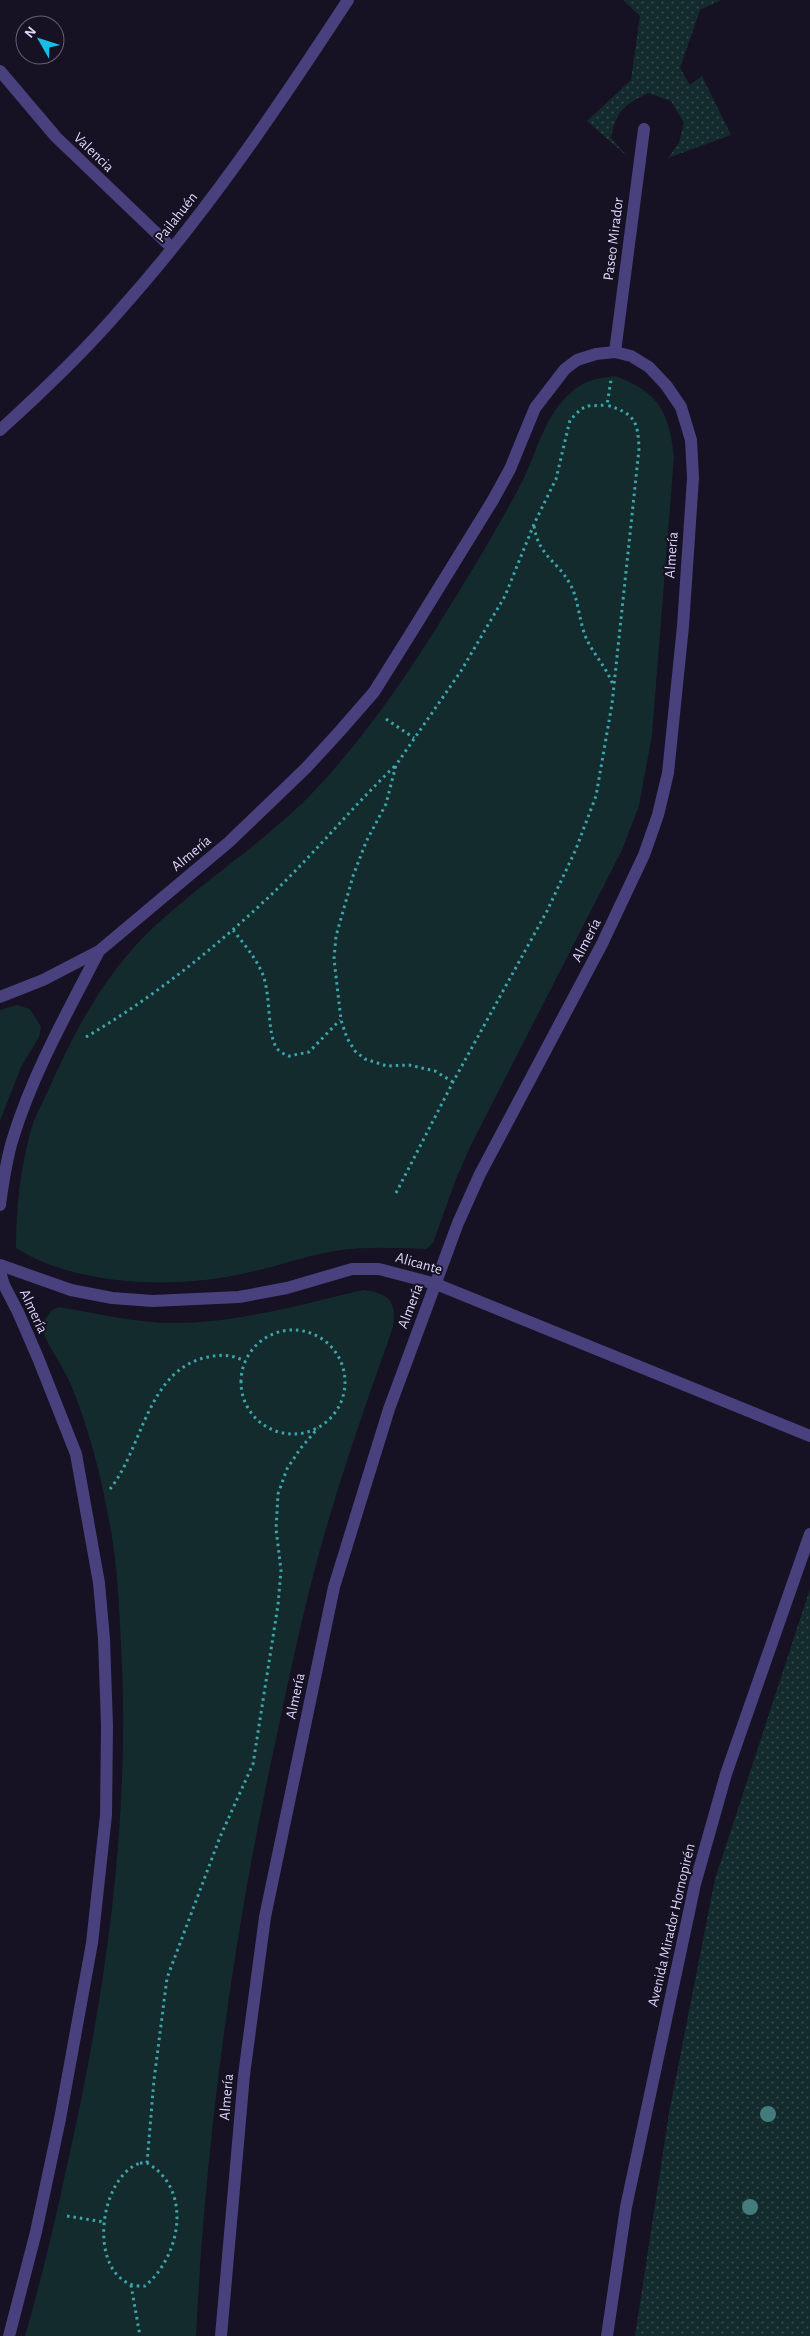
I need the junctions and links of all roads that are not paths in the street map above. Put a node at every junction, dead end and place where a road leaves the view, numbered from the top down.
1 (348, 0) edge
2 (0, 71) edge
3 (644, 129) dead end
4 (172, 248) junction
5 (615, 352) junction
6 (0, 430) edge
7 (99, 951) junction
8 (0, 997) edge
9 (0, 1205) edge
10 (0, 1264) edge
11 (0, 1272) edge
12 (436, 1284) junction
13 (810, 1436) edge
14 (810, 1534) edge
15 (10, 2336) edge
16 (221, 2336) edge
17 (607, 2336) edge

1 - 4 street, Pailahuén
2 - 4 street, Valencia
3 - 5 street, Paseo Mirador
4 - 6 street, Pailahuén
5 - 7 street, Almería
5 - 12 street, Almería
7 - 8 street, Almería
7 - 9 street, Almería
10 - 12 street, Alicante
11 - 15 street, Almería
12 - 13 street, Alicante
12 - 16 street, Almería
14 - 17 street, Avenida Mirador Hornopirén

